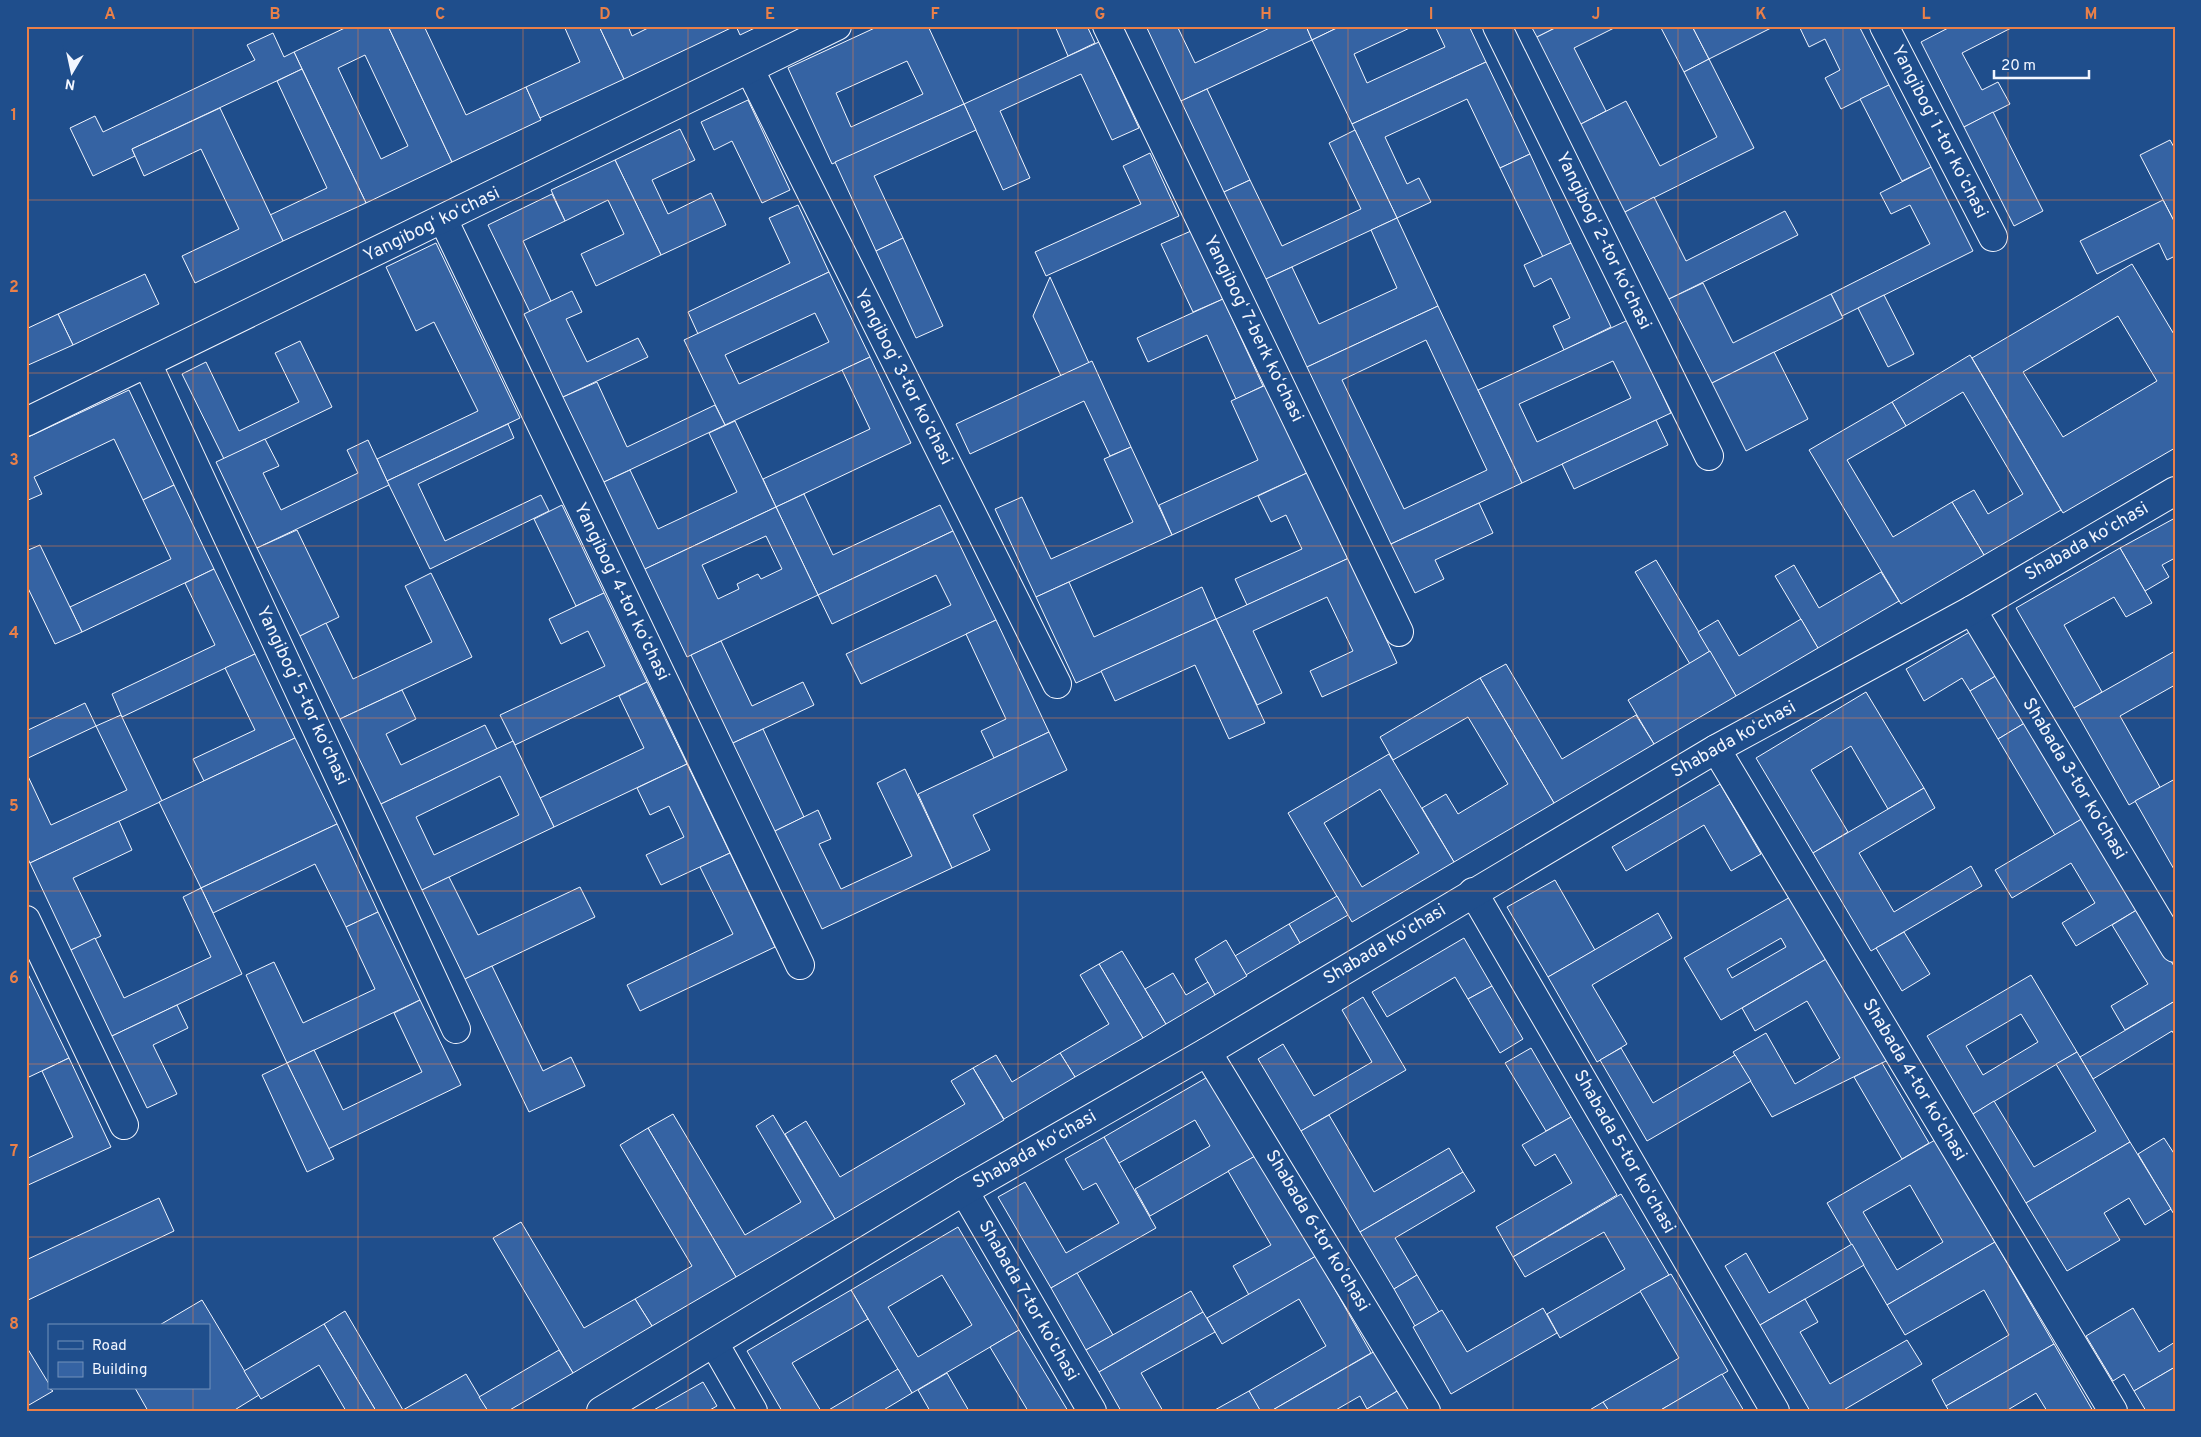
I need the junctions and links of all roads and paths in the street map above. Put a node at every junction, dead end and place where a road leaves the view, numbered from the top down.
1 (836, 26) edge
2 (1107, 26) edge
3 (1497, 26) edge
4 (1884, 26) edge
5 (750, 70) junction
6 (443, 219) junction
7 (1993, 237) dead end
8 (147, 363) junction
9 (26, 422) edge
10 (1709, 456) dead end
11 (2175, 491) edge
12 (1972, 610) junction
13 (1399, 632) dead end
14 (1057, 684) dead end
15 (1716, 749) junction
16 (1473, 892) junction
17 (26, 920) edge
18 (2175, 948) edge
19 (800, 964) dead end
20 (456, 1029) dead end
21 (1207, 1052) junction
22 (124, 1125) dead end
23 (964, 1191) junction
24 (714, 1343) junction
25 (601, 1411) edge
26 (753, 1411) edge
27 (1092, 1411) edge
28 (1426, 1411) edge
29 (1775, 1411) edge
30 (2113, 1411) edge

1 - 5 street, Yangibogʻ koʻchasi
2 - 13 street, Yangibogʻ 7-berk koʻchasi
3 - 10 street, Yangibogʻ 2-tor koʻchasi
4 - 7 street, Yangibogʻ 1-tor koʻchasi
5 - 6 street, Yangibogʻ koʻchasi
5 - 14 street, Yangibogʻ 3-tor koʻchasi
6 - 8 street, Yangibogʻ koʻchasi
6 - 19 street, Yangibogʻ 4-tor koʻchasi
8 - 9 street, Yangibogʻ koʻchasi
8 - 20 street, Yangibogʻ 5-tor koʻchasi
11 - 12 street, Shabada koʻchasi
12 - 15 street, Shabada koʻchasi
12 - 18 street, Shabada 3-tor koʻchasi
15 - 16 street, Shabada koʻchasi
15 - 30 street, Shabada 4-tor koʻchasi
16 - 21 street, Shabada koʻchasi
16 - 29 street, Shabada 5-tor koʻchasi
17 - 22 street
21 - 23 street, Shabada koʻchasi
21 - 28 street, Shabada 6-tor koʻchasi
23 - 24 street, Shabada koʻchasi
23 - 27 street, Shabada 7-tor koʻchasi
24 - 25 street, Shabada koʻchasi
24 - 26 street

